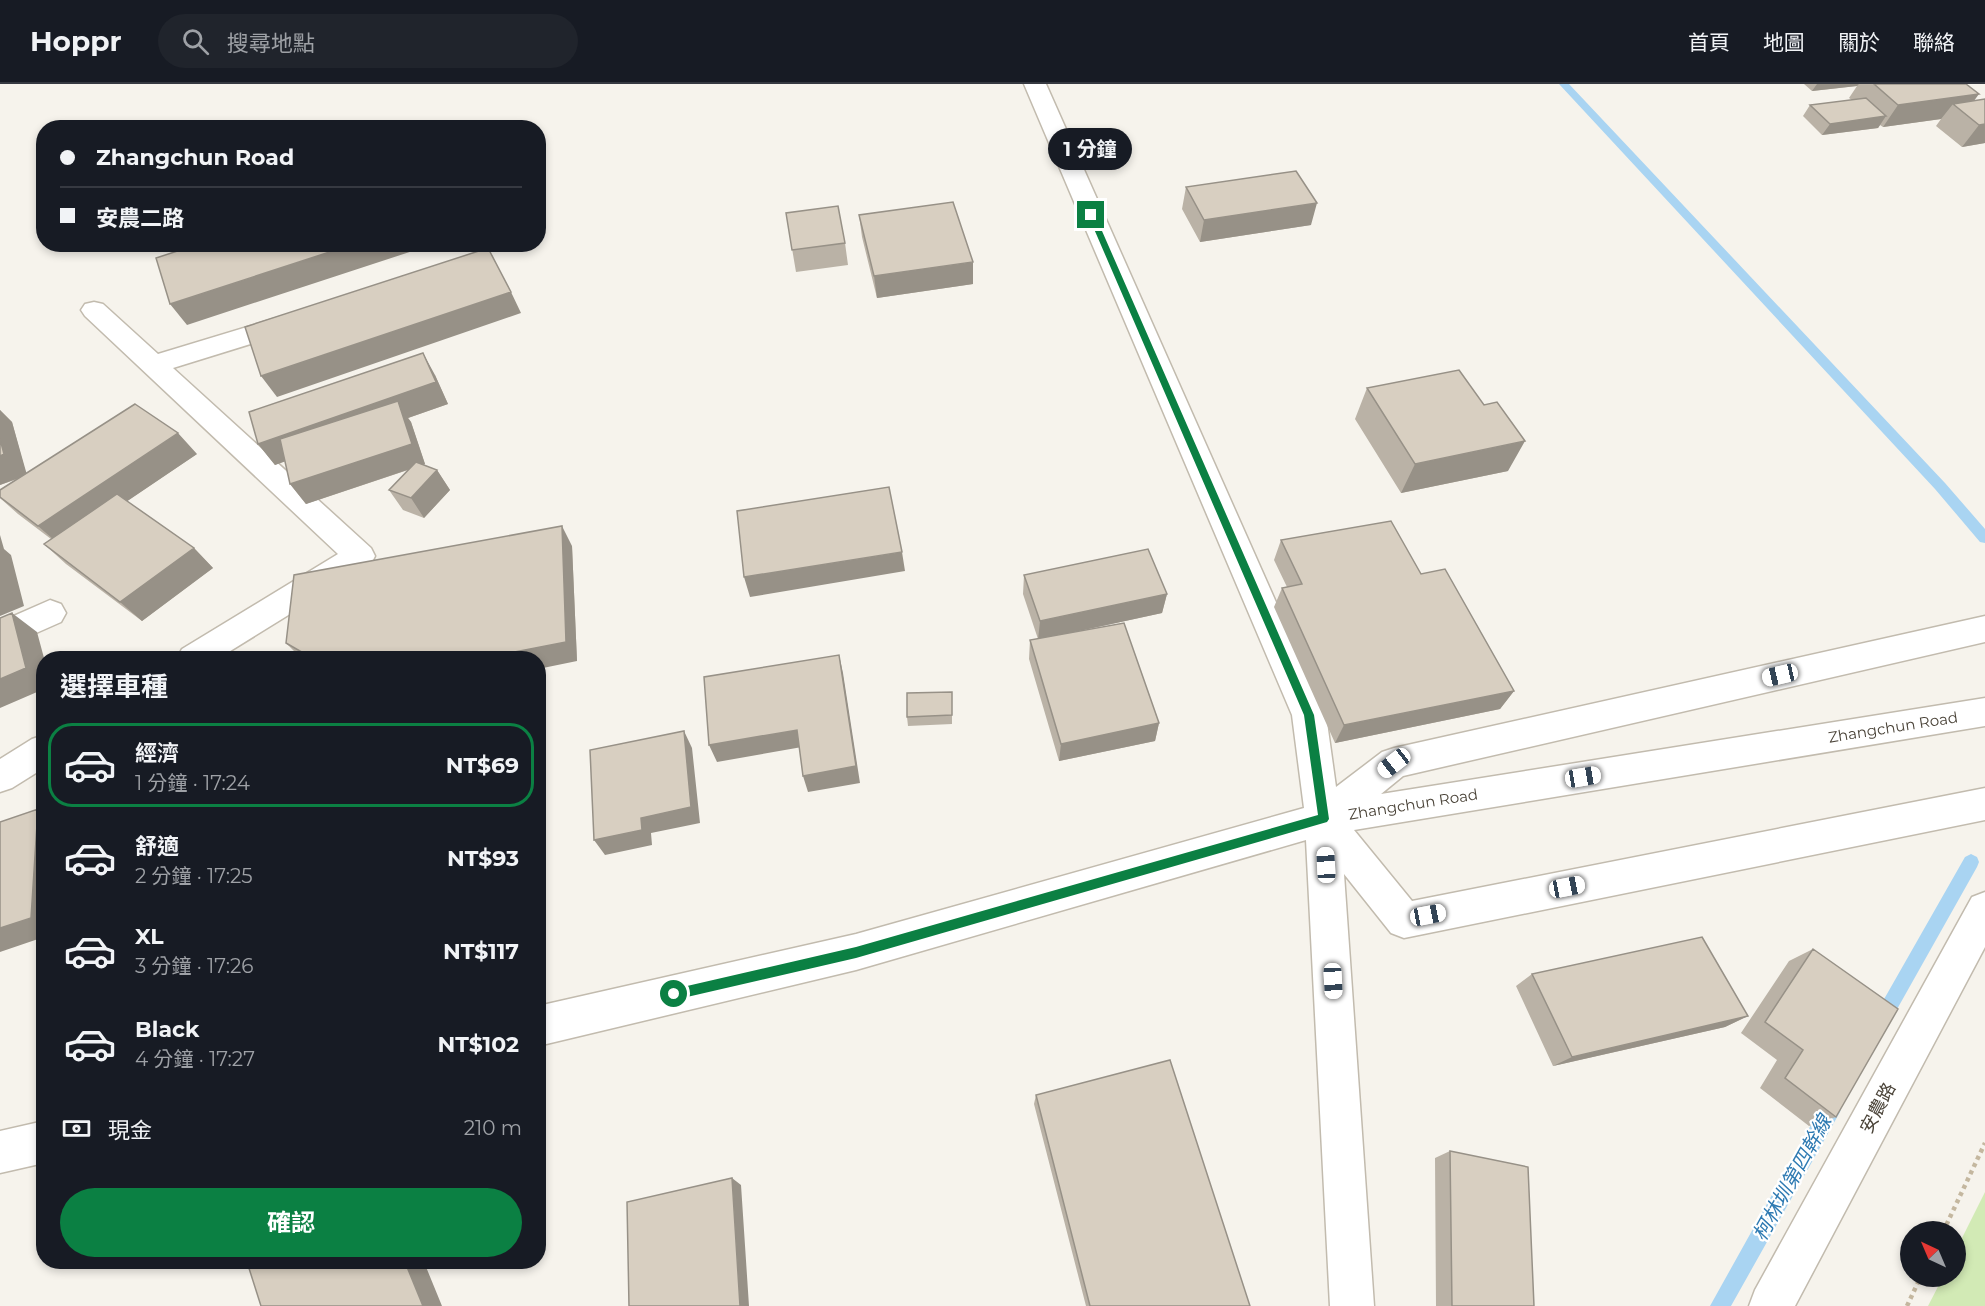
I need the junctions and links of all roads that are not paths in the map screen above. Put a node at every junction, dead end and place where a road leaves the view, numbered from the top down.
1 (1035, 84) edge
2 (94, 310) dead end
3 (309, 317) edge
4 (153, 364) junction
5 (50, 613) dead end
6 (1985, 629) edge
7 (0, 636) edge
8 (204, 651) edge
9 (1985, 712) edge
10 (36, 755) edge
11 (0, 777) edge
12 (1985, 804) edge
13 (1323, 819) junction
14 (1985, 910) edge
15 (546, 1024) edge
16 (36, 1144) edge
17 (0, 1152) edge
18 (1352, 1306) edge
19 (1771, 1306) edge

1 - 13 street
2 - 4 street
3 - 4 street
4 - 8 street
5 - 7 street
6 - 13 street
9 - 13 street, Zhangchun Road
10 - 11 street
12 - 13 street
13 - 15 street, Zhangchun Road
13 - 18 street
14 - 19 street, 安農路
16 - 17 street

